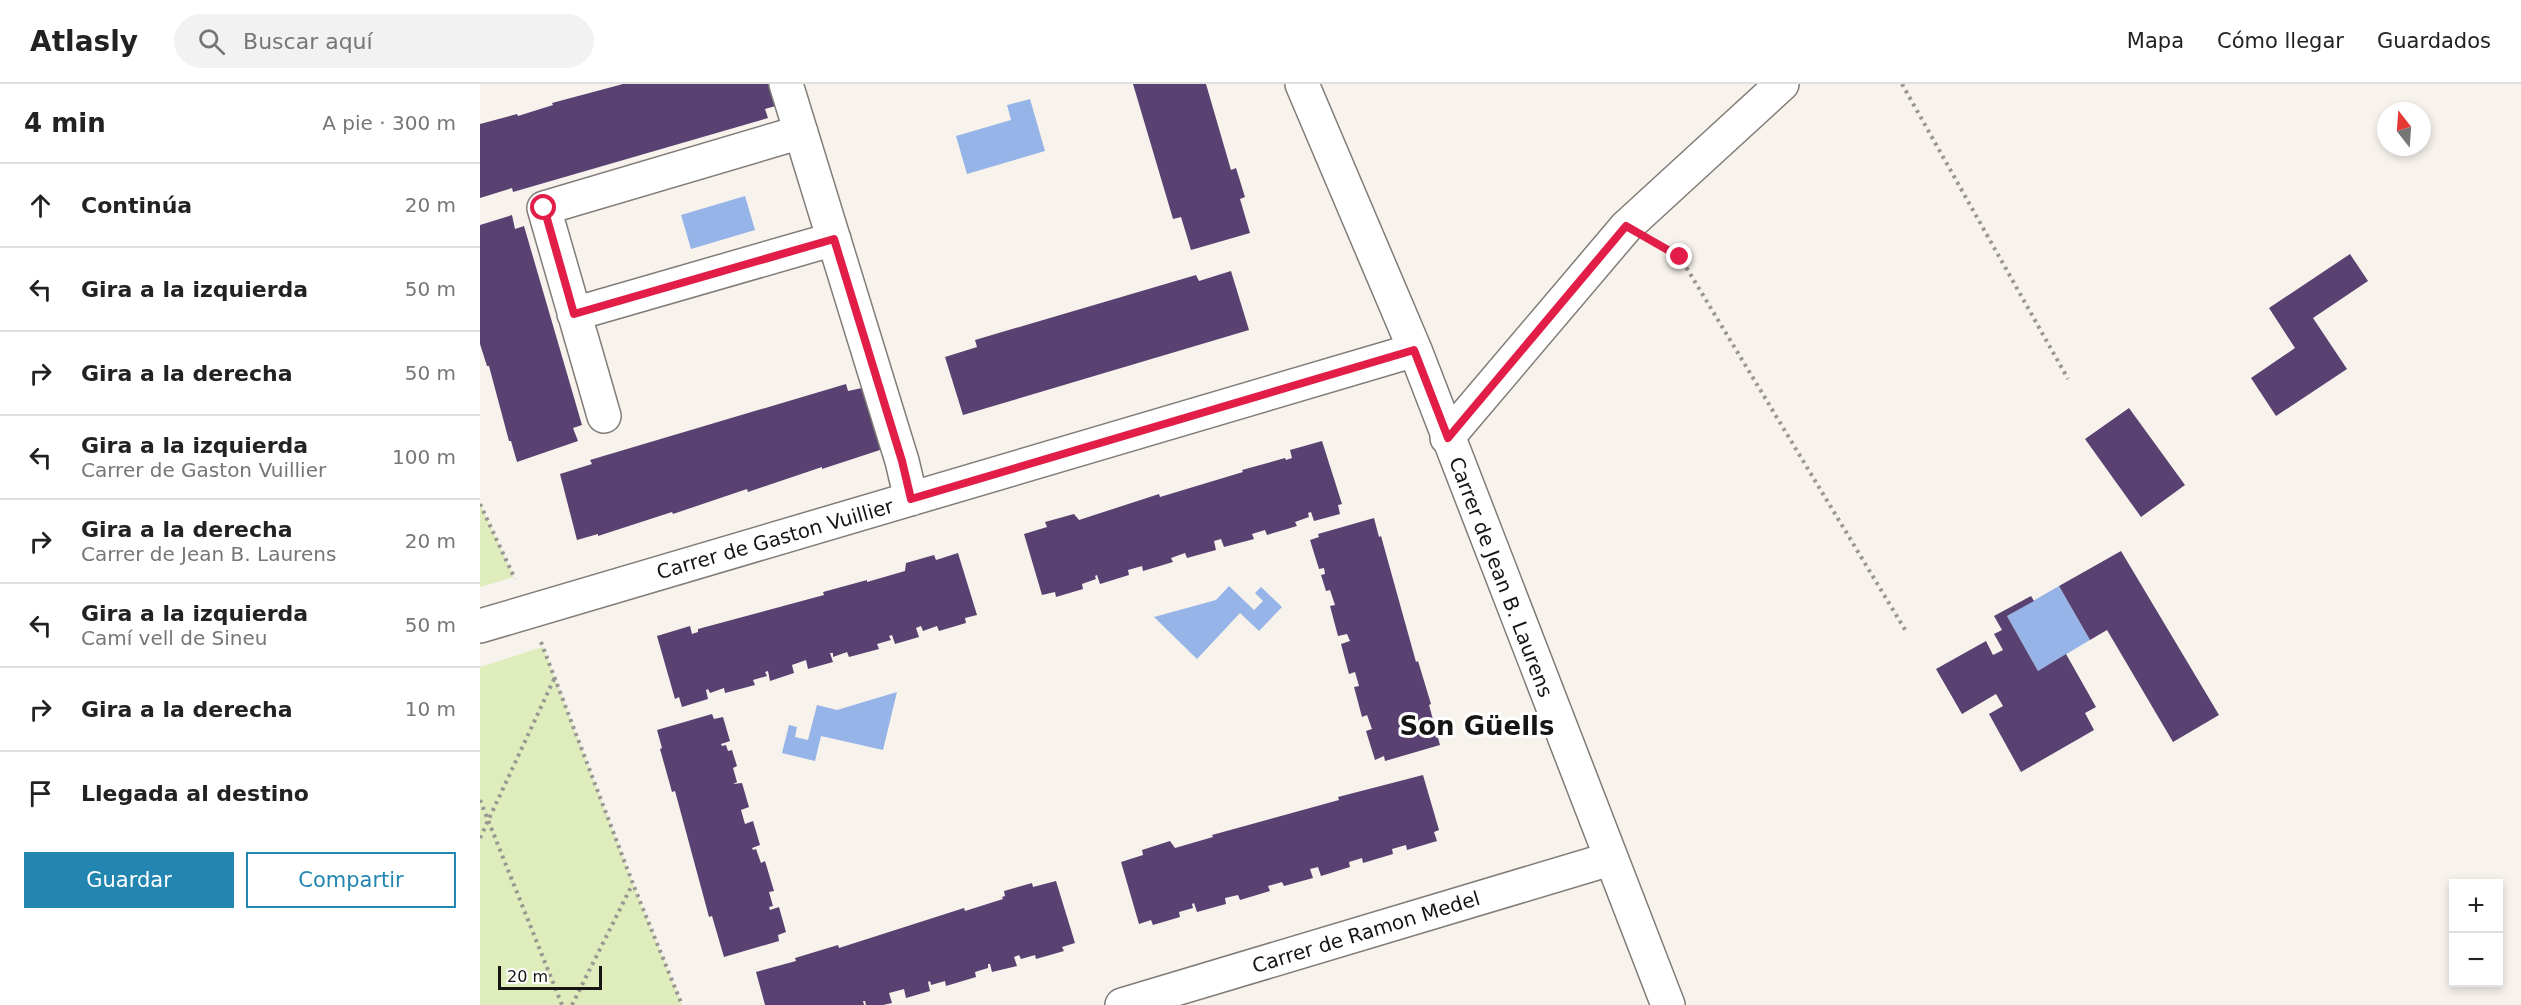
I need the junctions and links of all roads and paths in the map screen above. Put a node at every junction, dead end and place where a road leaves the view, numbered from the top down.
1 (786, 84) edge
2 (1302, 84) edge
3 (1782, 84) edge
4 (1902, 84) edge
5 (801, 132) junction
6 (1626, 226) junction
7 (834, 239) junction
8 (574, 314) junction
9 (1414, 350) junction
10 (2068, 379) dead end
11 (604, 417) dead end
12 (1448, 438) junction
13 (911, 499) junction
14 (480, 504) edge
15 (530, 611) junction
16 (480, 626) edge
17 (1907, 633) dead end
18 (555, 677) junction
19 (480, 800) edge
20 (488, 821) junction
21 (480, 838) edge
22 (1610, 859) junction
23 (633, 884) junction
24 (562, 1005) edge
25 (572, 1005) edge
26 (682, 1005) edge
27 (1122, 1005) edge
28 (1668, 1005) edge

1 - 5 street
2 - 9 street, Carrer de Jean B. Laurens
3 - 6 street
4 - 10 path
5 - 7 street
5 - 8 street
6 - 12 street
6 - 17 path
7 - 8 street
7 - 13 street
8 - 11 street
9 - 12 street, Carrer de Jean B. Laurens
9 - 13 street, Carrer de Gaston Vuillier
12 - 22 street, Carrer de Jean B. Laurens
13 - 15 street, Carrer de Gaston Vuillier
14 - 15 path
15 - 16 street, Carrer de Gaston Vuillier
15 - 18 path
18 - 20 path
18 - 23 path
19 - 20 path
20 - 21 path
20 - 24 path
22 - 27 street, Carrer de Ramon Medel
22 - 28 street, Carrer de Jean B. Laurens
23 - 25 path
23 - 26 path

